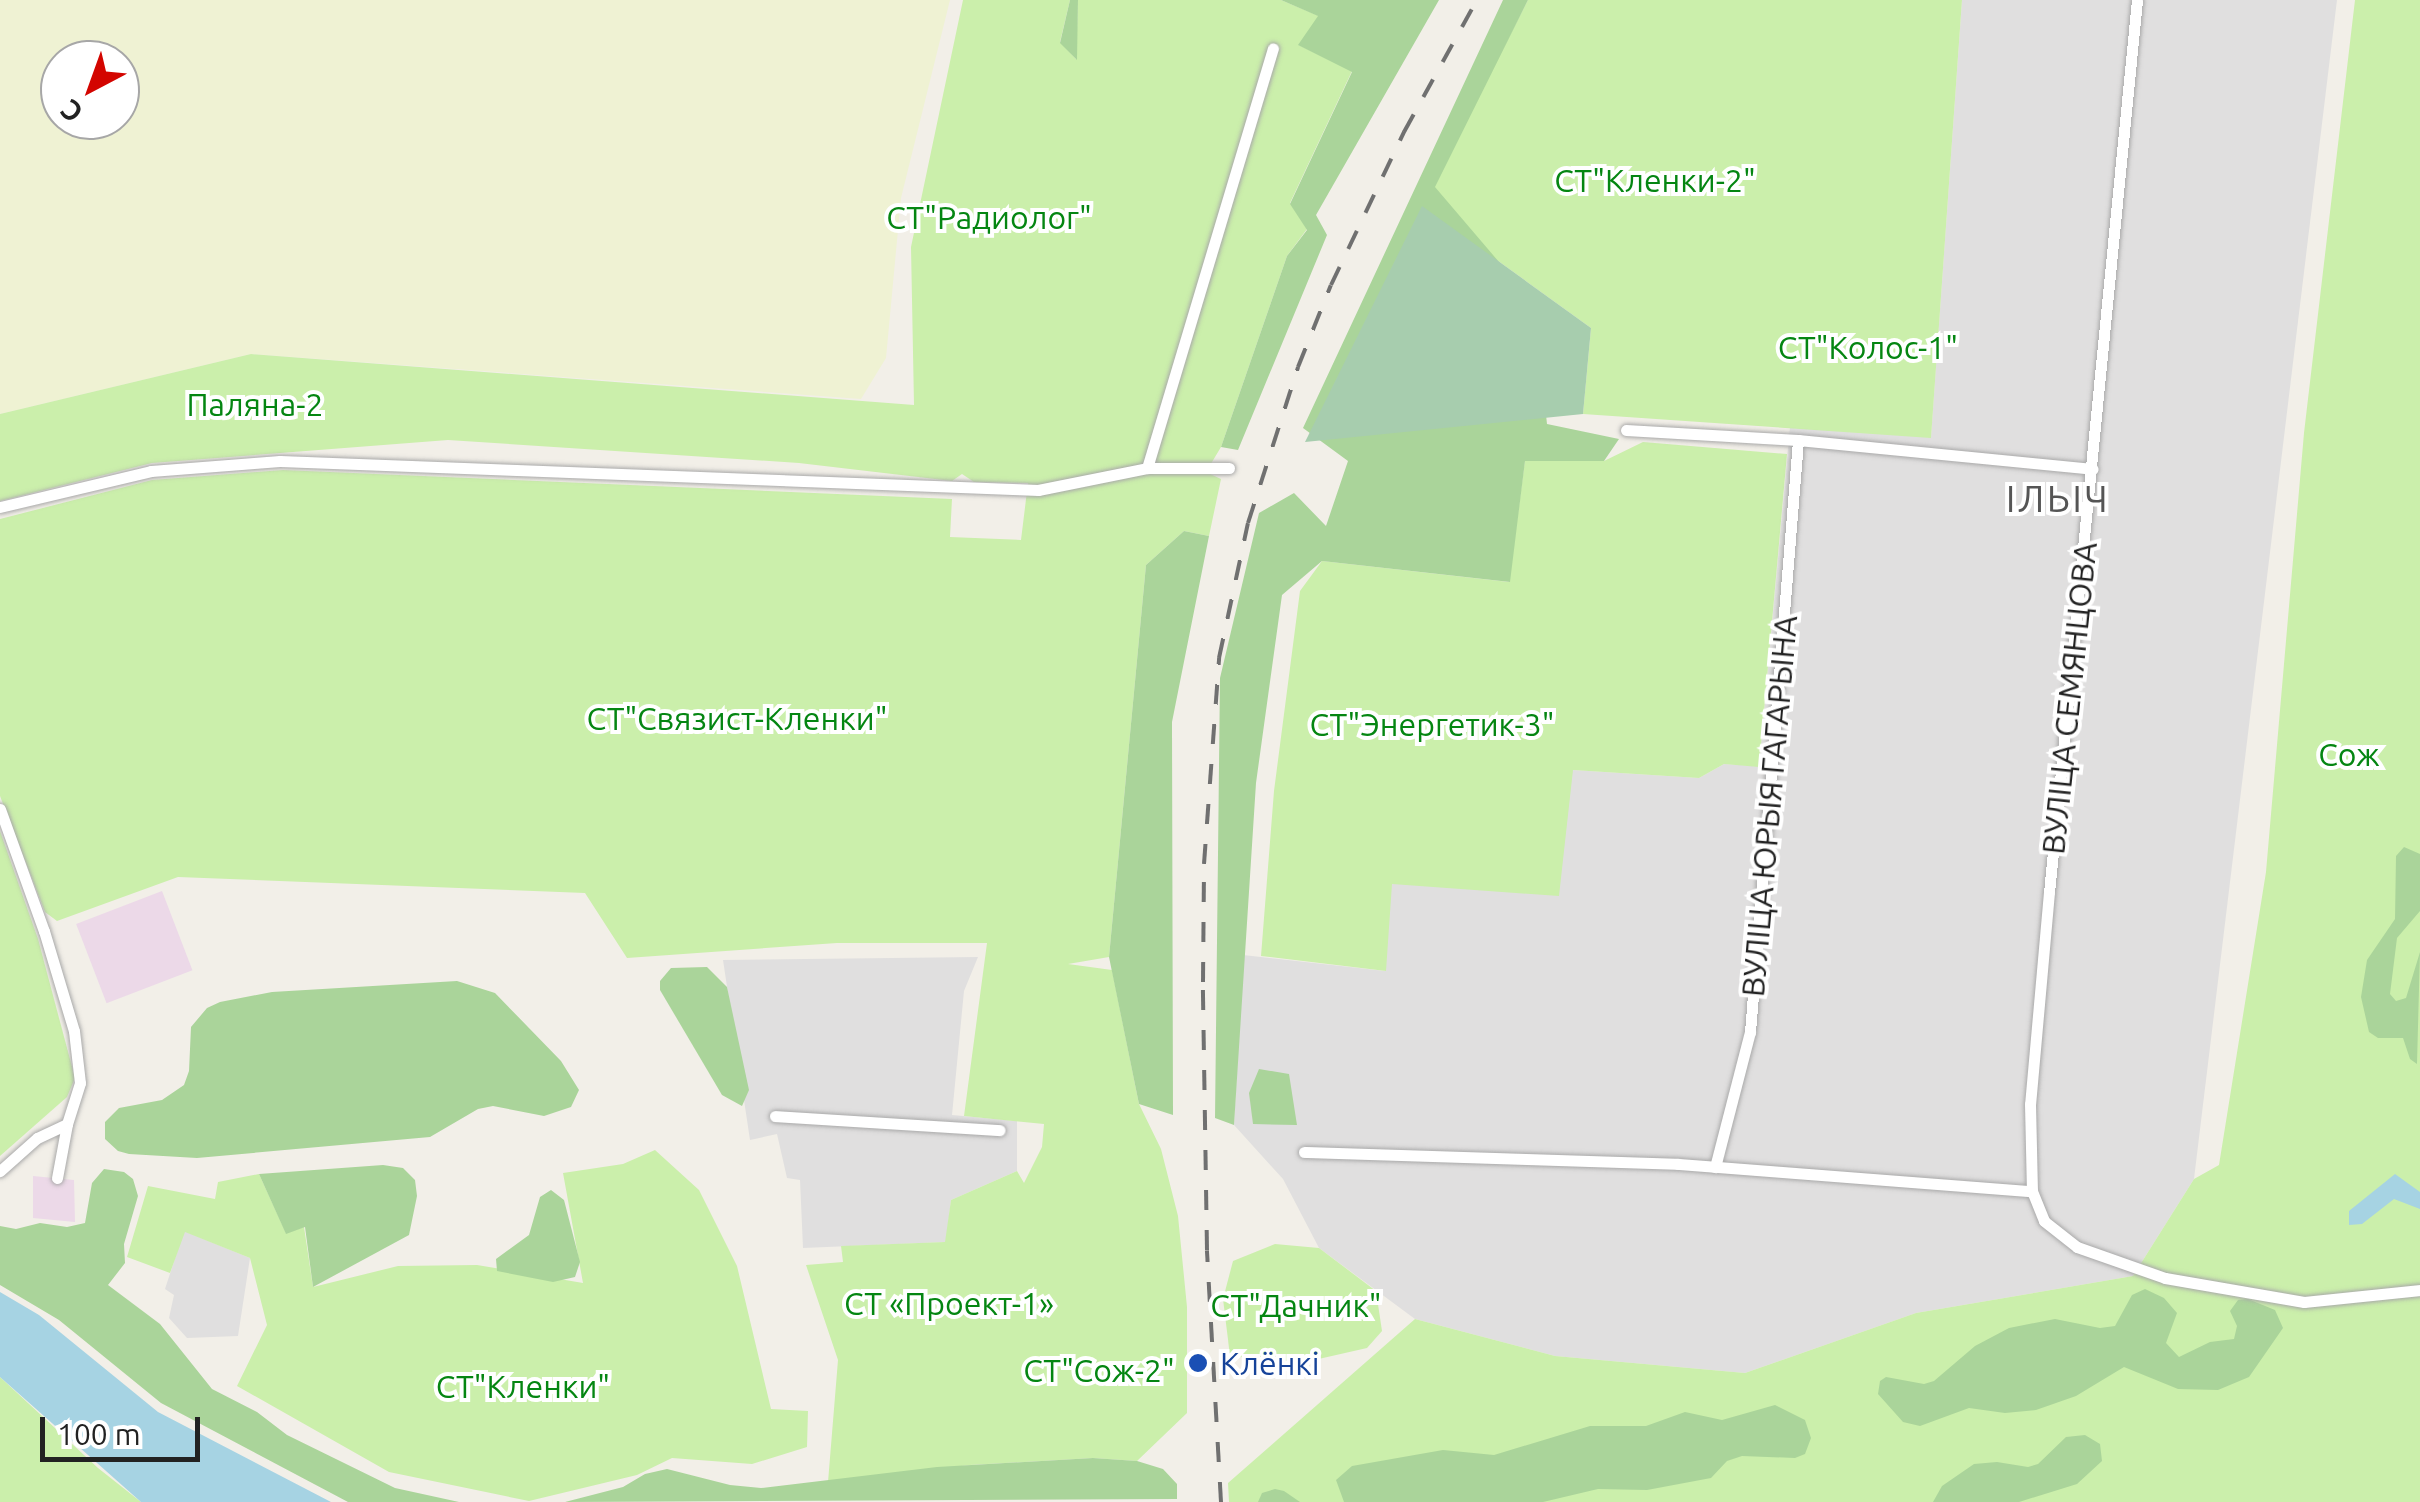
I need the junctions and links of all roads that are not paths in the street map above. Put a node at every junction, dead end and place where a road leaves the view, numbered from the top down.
1 (2137, 0) edge
2 (1273, 49) dead end
3 (1626, 430) dead end
4 (1798, 440) junction
5 (1147, 468) junction
6 (1229, 468) dead end
7 (2092, 469) junction
8 (0, 507) edge
9 (0, 809) edge
10 (775, 1116) dead end
11 (67, 1124) junction
12 (1000, 1130) dead end
13 (1304, 1152) dead end
14 (1715, 1167) junction
15 (0, 1171) edge
16 (56, 1178) dead end
17 (2032, 1192) junction
18 (2420, 1290) edge

1 - 7 street, ВУЛІЦА СЕМЯНЦОВА
2 - 5 street
3 - 4 street
4 - 7 street
4 - 14 street, ВУЛІЦА ЮРЫЯ ГАГАРЫНА
5 - 6 street
5 - 8 street
7 - 17 street, ВУЛІЦА СЕМЯНЦОВА
9 - 11 street
10 - 12 street
11 - 15 street
11 - 16 street
13 - 14 street
14 - 17 street
17 - 18 street

